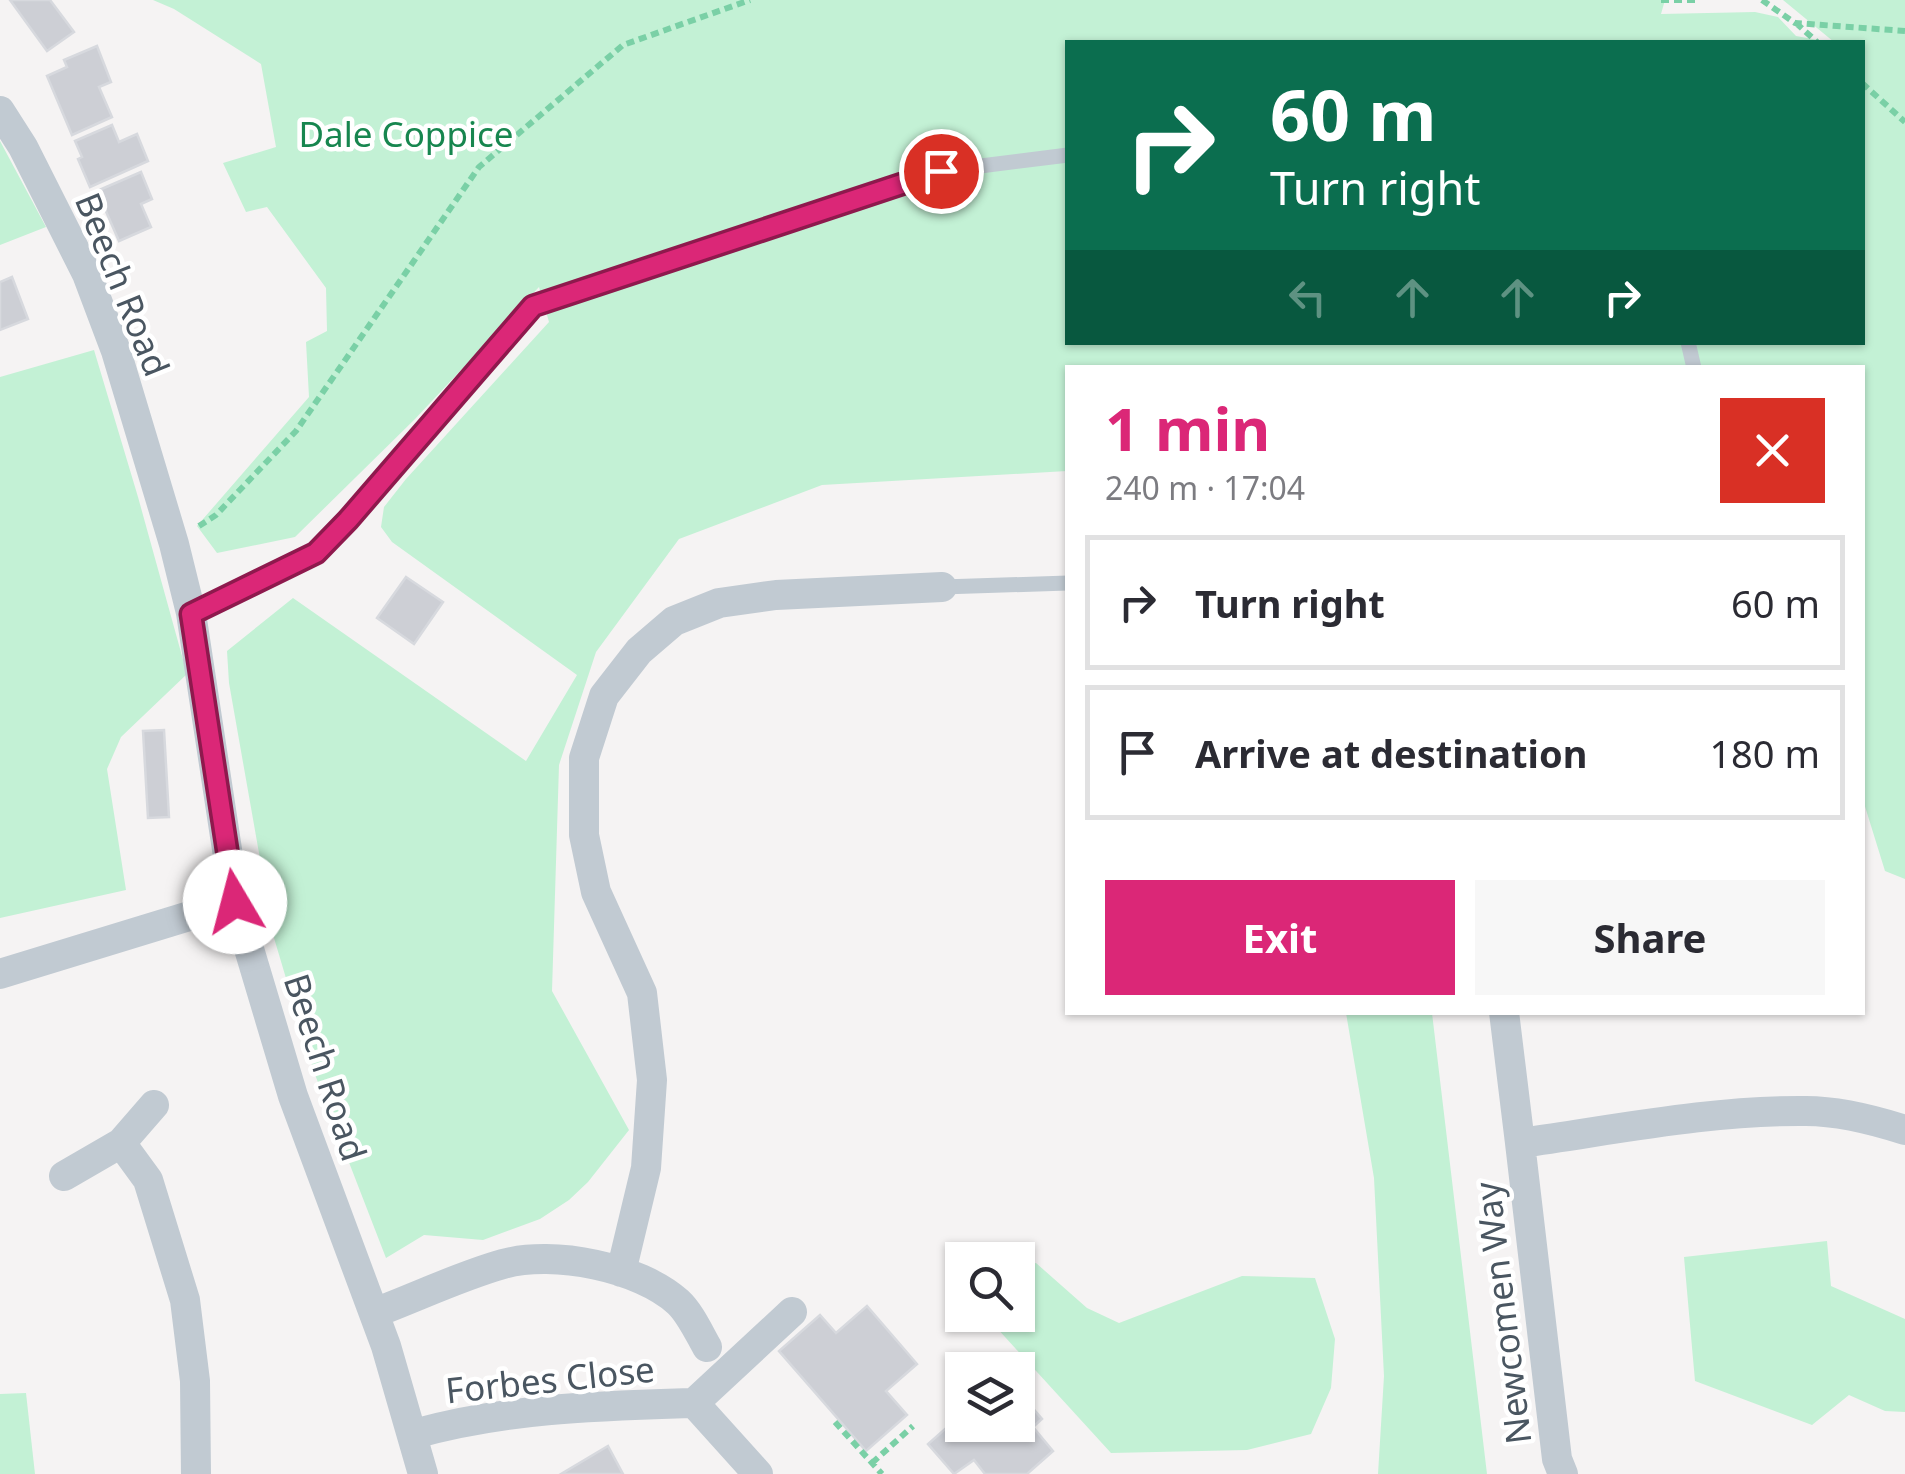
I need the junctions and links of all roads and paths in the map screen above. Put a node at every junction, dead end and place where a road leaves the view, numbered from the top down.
1 (750, 0) edge
2 (1662, 0) edge
3 (1698, 0) edge
4 (1762, 0) edge
5 (1796, 22) junction
6 (1905, 32) edge
7 (1816, 40) edge
8 (1865, 87) edge
9 (0, 112) edge
10 (1905, 122) edge
11 (1065, 154) edge
12 (174, 544) junction
13 (1065, 583) edge
14 (942, 587) joint
15 (191, 614) junction
16 (235, 902) junction
17 (0, 974) edge
18 (1504, 1015) edge
19 (154, 1105) dead end
20 (1905, 1130) edge
21 (121, 1143) junction
22 (1520, 1143) junction
23 (64, 1176) dead end
24 (621, 1272) junction
25 (792, 1312) dead end
26 (374, 1313) junction
27 (707, 1347) dead end
28 (694, 1403) junction
29 (834, 1422) dead end
30 (913, 1426) dead end
31 (414, 1434) junction
32 (872, 1463) junction
33 (196, 1474) edge
34 (424, 1474) edge
35 (758, 1474) edge
36 (882, 1474) edge
37 (1562, 1474) edge

1 - 12 path
2 - 3 path
4 - 5 path
5 - 6 path
5 - 7 path
8 - 10 path
9 - 12 street, Beech Road
11 - 15 lane
12 - 15 street, Beech Road
13 - 14 lane
14 - 24 street
15 - 16 street, Beech Road
16 - 17 street
16 - 26 street, Beech Road
18 - 22 street, Newcomen Way
19 - 21 street
20 - 22 street, Newcomen Way
21 - 23 street
21 - 33 street
22 - 37 street, Newcomen Way
24 - 26 street, Forbes Close
24 - 27 street, Forbes Close
25 - 28 street, Forbes Close
26 - 31 street, Beech Road
28 - 31 street, Forbes Close
28 - 35 street, Forbes Close
29 - 32 path
30 - 32 path
31 - 34 street, Beech Road
32 - 36 path

